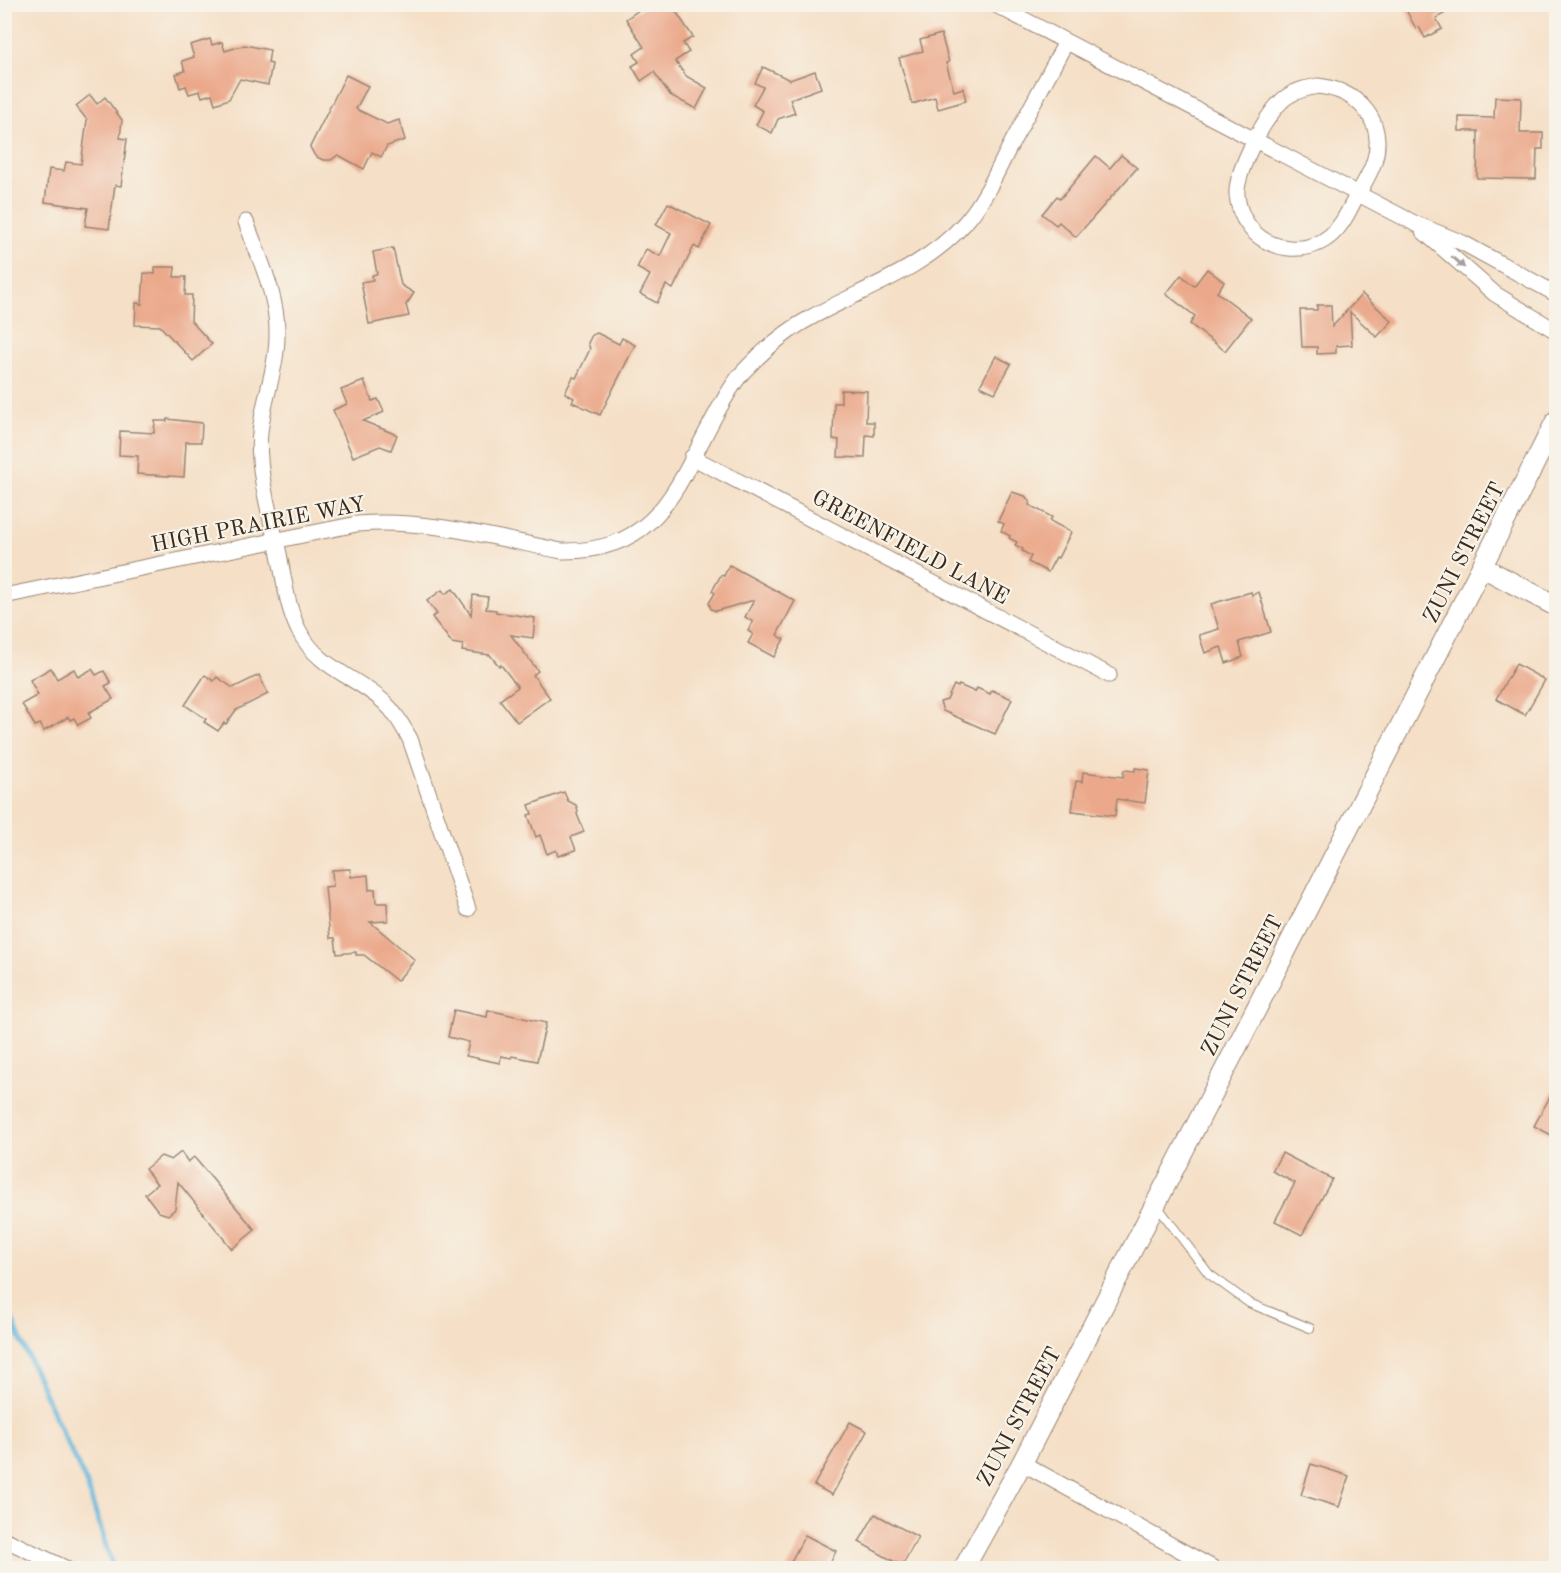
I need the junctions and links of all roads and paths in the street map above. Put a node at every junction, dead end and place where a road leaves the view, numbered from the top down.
1 (994, 4) edge
2 (1066, 42) junction
3 (1256, 141) junction
4 (1358, 194) junction
5 (246, 222) dead end
6 (1414, 223) junction
7 (1557, 294) edge
8 (1557, 331) edge
9 (1557, 420) edge
10 (692, 458) junction
11 (276, 540) junction
12 (1482, 567) junction
13 (4, 596) edge
14 (1557, 606) edge
15 (1109, 675) dead end
16 (468, 909) dead end
17 (1154, 1207) junction
18 (1310, 1328) dead end
19 (1022, 1463) junction
20 (4, 1539) edge
21 (65, 1569) edge
22 (964, 1569) edge
23 (1213, 1569) edge

1 - 2 street
2 - 3 street
2 - 10 street, HIGH PRAIRIE WAY
3 - 4 street
3 - 4 street
3 - 4 street
4 - 6 street
5 - 11 street
6 - 7 street
6 -> 8 street
9 - 12 street, ZUNI STREET
10 - 11 street, HIGH PRAIRIE WAY
10 - 15 street, GREENFIELD LANE
11 - 13 street, HIGH PRAIRIE WAY
11 - 16 street
12 - 14 street
12 - 17 street, ZUNI STREET
17 - 18 lane
17 - 19 street, ZUNI STREET
19 - 22 street, ZUNI STREET
19 - 23 street
20 - 21 street

